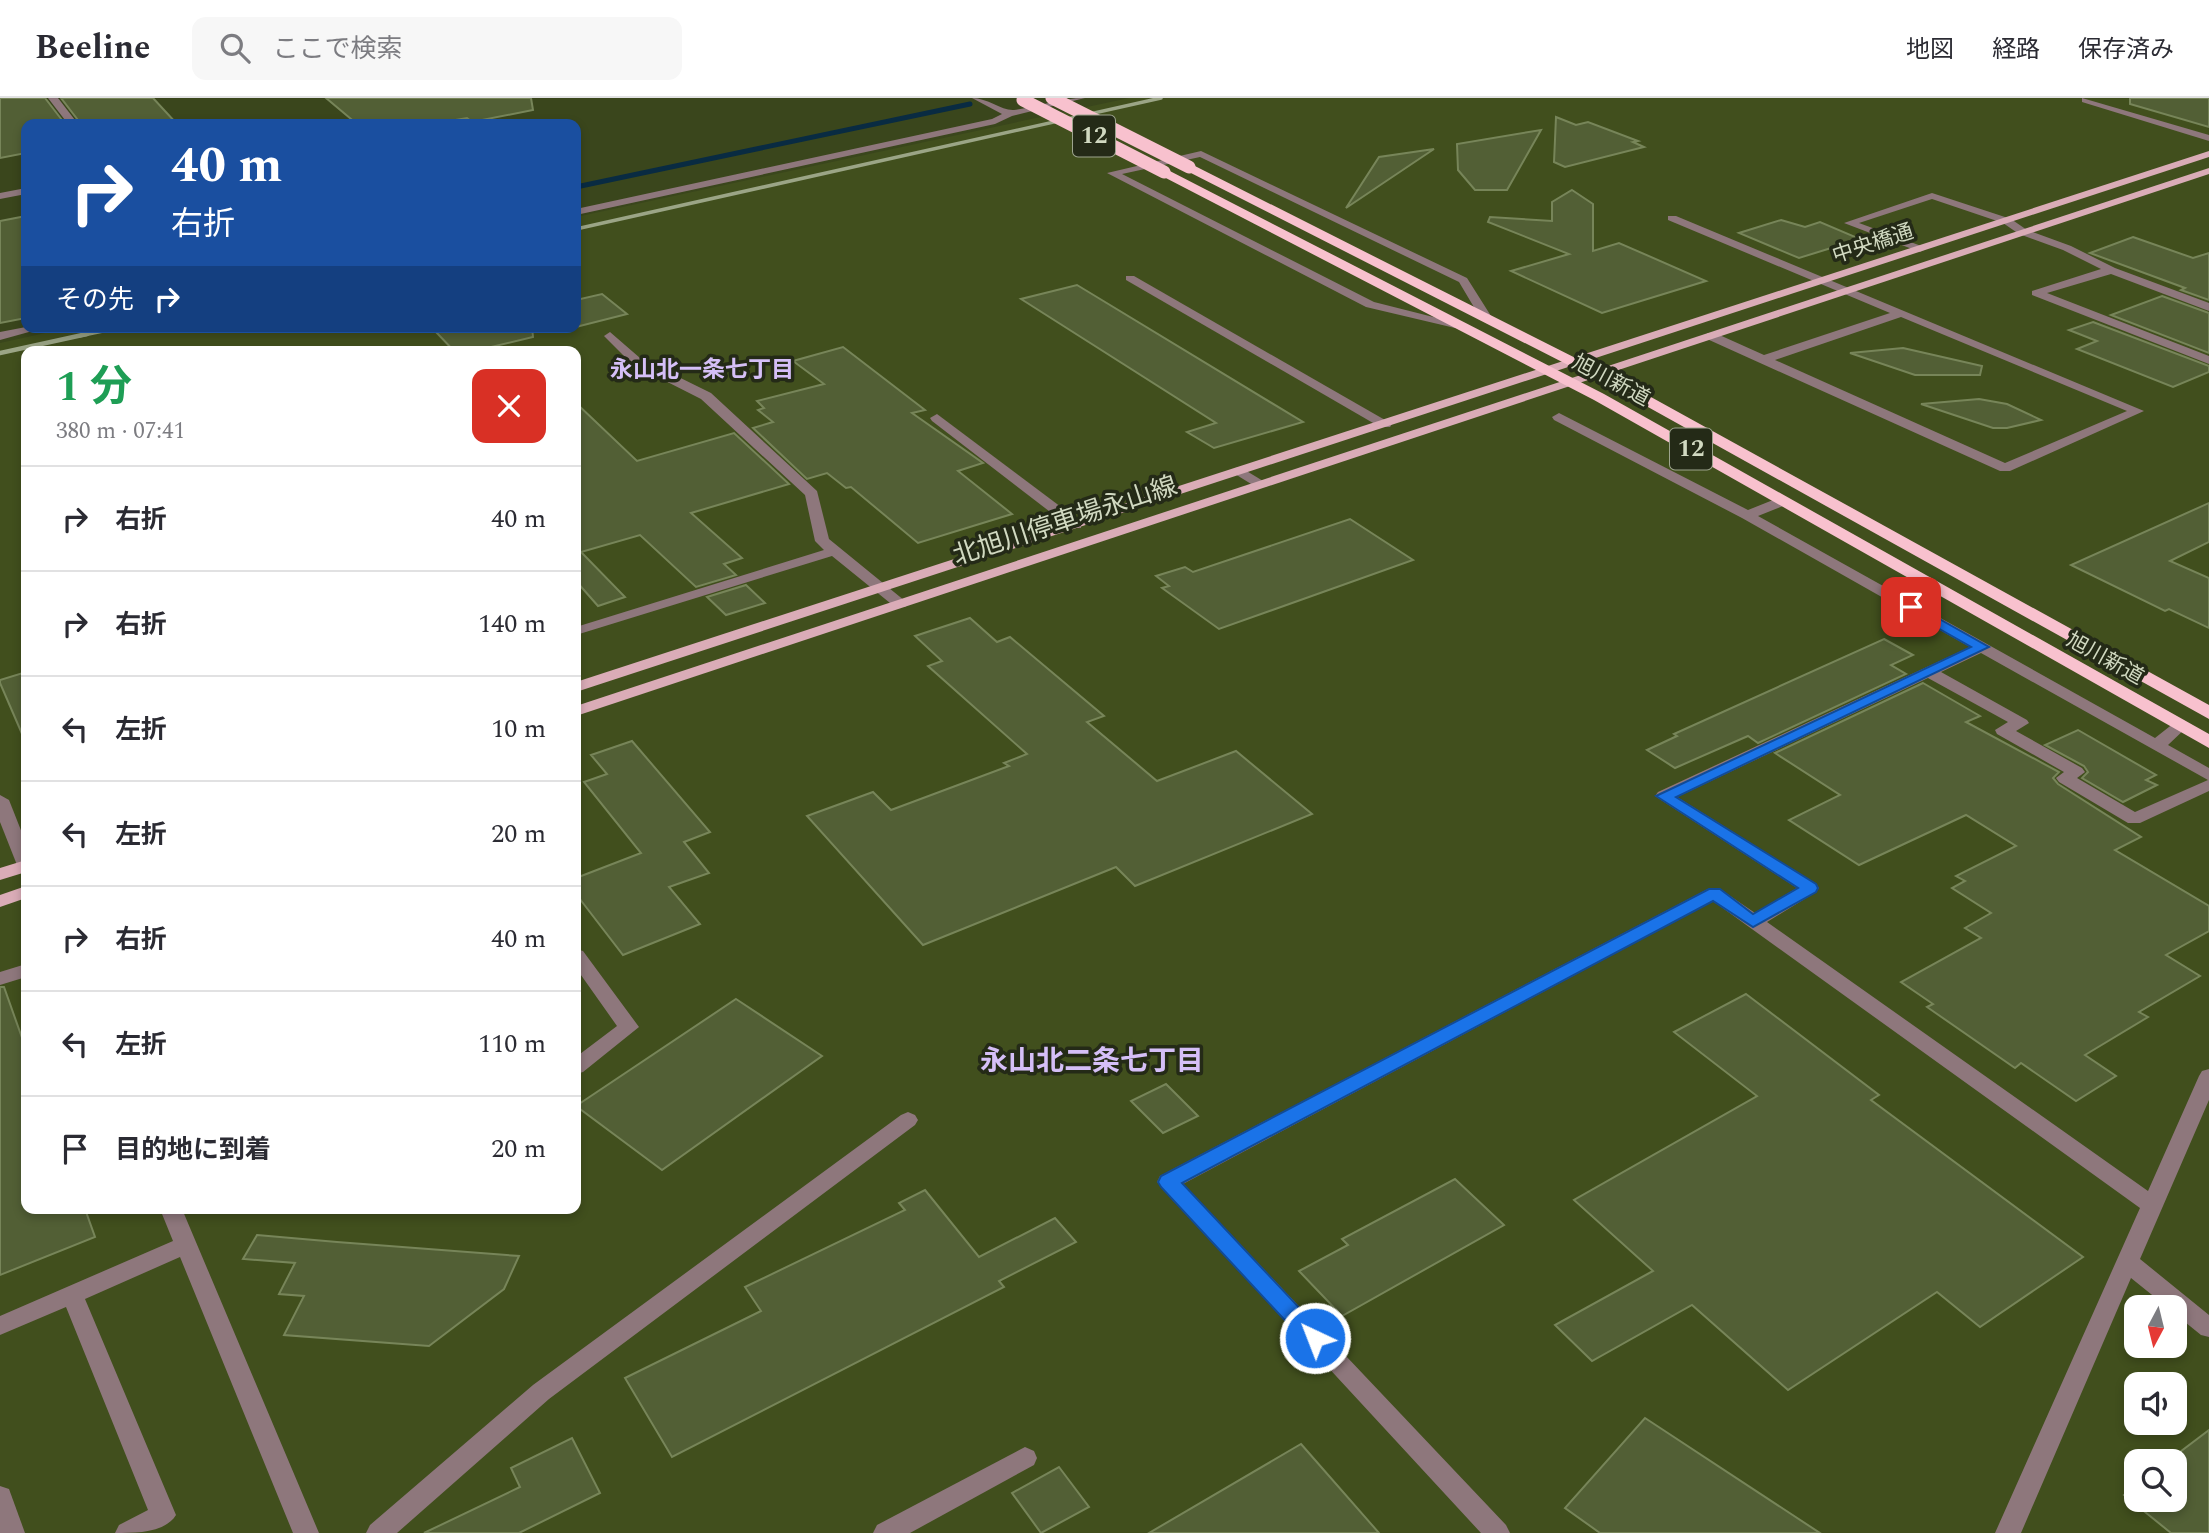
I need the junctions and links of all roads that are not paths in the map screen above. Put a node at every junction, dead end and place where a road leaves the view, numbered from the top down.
1 (53, 98) edge
2 (977, 98) edge
3 (1052, 98) edge
4 (1080, 98) edge
5 (1020, 99) edge
6 (2085, 100) dead end
7 (1009, 114) junction
8 (69, 119) edge
9 (2209, 138) edge
10 (2209, 154) edge
11 (2209, 171) edge
12 (21, 192) edge
13 (0, 196) edge
14 (581, 211) edge
15 (1672, 218) dead end
16 (2007, 221) junction
17 (2023, 232) junction
18 (1920, 249) junction
19 (2111, 270) junction
20 (1130, 278) dead end
21 (1823, 281) junction
22 (1846, 290) junction
23 (2209, 307) edge
24 (1902, 313) junction
25 (1485, 316) junction
26 (1455, 324) junction
27 (21, 331) edge
28 (0, 336) edge
29 (1711, 336) junction
30 (610, 337) dead end
31 (1763, 360) junction
32 (2209, 360) edge
33 (1574, 362) junction
34 (1548, 371) junction
35 (1598, 374) junction
36 (1571, 382) junction
37 (1559, 417) dead end
38 (937, 418) dead end
39 (1385, 424) junction
40 (1240, 471) junction
41 (1261, 484) junction
42 (1783, 501) junction
43 (1747, 515) junction
44 (1076, 525) junction
45 (834, 551) junction
46 (881, 588) junction
47 (900, 604) junction
48 (581, 630) edge
49 (1982, 647) junction
50 (1928, 672) junction
51 (581, 685) edge
52 (581, 709) edge
53 (2209, 713) edge
54 (2180, 726) junction
55 (2209, 742) edge
56 (2156, 746) junction
57 (2209, 775) edge
58 (2209, 785) edge
59 (0, 800) edge
60 (21, 852) edge
61 (21, 867) edge
62 (0, 874) edge
63 (21, 894) edge
64 (0, 901) edge
65 (1753, 922) junction
66 (581, 962) edge
67 (21, 972) edge
68 (0, 979) edge
69 (581, 1063) edge
70 (2209, 1076) edge
71 (908, 1120) dead end
72 (2152, 1205) junction
73 (173, 1214) edge
74 (186, 1245) junction
75 (2127, 1262) junction
76 (72, 1294) junction
77 (0, 1326) edge
78 (2209, 1328) edge
79 (1025, 1458) dead end
80 (0, 1497) edge
81 (12, 1533) edge
82 (128, 1533) edge
83 (306, 1533) edge
84 (379, 1533) edge
85 (886, 1533) edge
86 (1497, 1533) edge
87 (2008, 1533) edge

1 - 8 street
2 - 7 street
3 - 25 highway, 旭川新道 / 12, bridge
4 - 7 street
5 - 26 highway, 旭川新道 / 12, bridge
6 - 9 street
7 - 14 street
10 - 16 main road, 中央橋通
11 - 17 main road, 中央橋通
12 - 13 street
15 - 21 street
16 - 17 street
16 - 18 main road, 中央橋通
16 - 18 street
17 - 19 street
17 - 22 main road, 中央橋通
18 - 21 main road, 中央橋通
19 - 23 street
19 - 32 street
20 - 39 street
21 - 22 street
21 - 33 main road, 中央橋通
22 - 24 street
22 - 29 main road, 中央橋通
24 - 31 street
24 - 31 street
25 - 26 street
25 - 33 highway, 旭川新道 / 12
26 - 34 highway, 旭川新道 / 12
27 - 28 street
29 - 31 street
29 - 35 main road, 中央橋通
30 - 45 street
33 - 34 main road, 中央橋通
33 - 35 highway, 旭川新道 / 12
34 - 36 highway, 旭川新道 / 12
34 - 39 main road, 北旭川停車場永山線
35 - 36 main road, 中央橋通
35 - 53 highway, 旭川新道 / 12
36 - 41 main road, 北旭川停車場永山線
36 - 42 highway, 旭川新道 / 12
37 - 43 street
38 - 44 street
39 - 40 main road, 北旭川停車場永山線
40 - 41 street
40 - 44 main road, 北旭川停車場永山線
41 - 47 main road, 北旭川停車場永山線
42 - 43 street
42 - 54 highway, 旭川新道 / 12
43 - 49 street
44 - 46 main road, 北旭川停車場永山線
45 - 46 street
45 - 48 street
46 - 47 street
46 - 51 main road, 北旭川停車場永山線
47 - 52 main road, 北旭川停車場永山線
49 - 50 street
49 - 56 street
50 - 58 street
50 - 65 street
54 - 55 highway, 旭川新道 / 12
54 - 56 street
56 - 57 street
59 - 60 street
61 - 62 main road
63 - 64 main road
65 - 72 street
65 - 86 street
66 - 69 street
67 - 68 street
70 - 72 street
71 - 84 street
72 - 75 street
73 - 74 street
74 - 76 street
74 - 83 street
75 - 78 street
75 - 87 street
76 - 77 street
76 - 82 street
79 - 85 street
80 - 81 street

